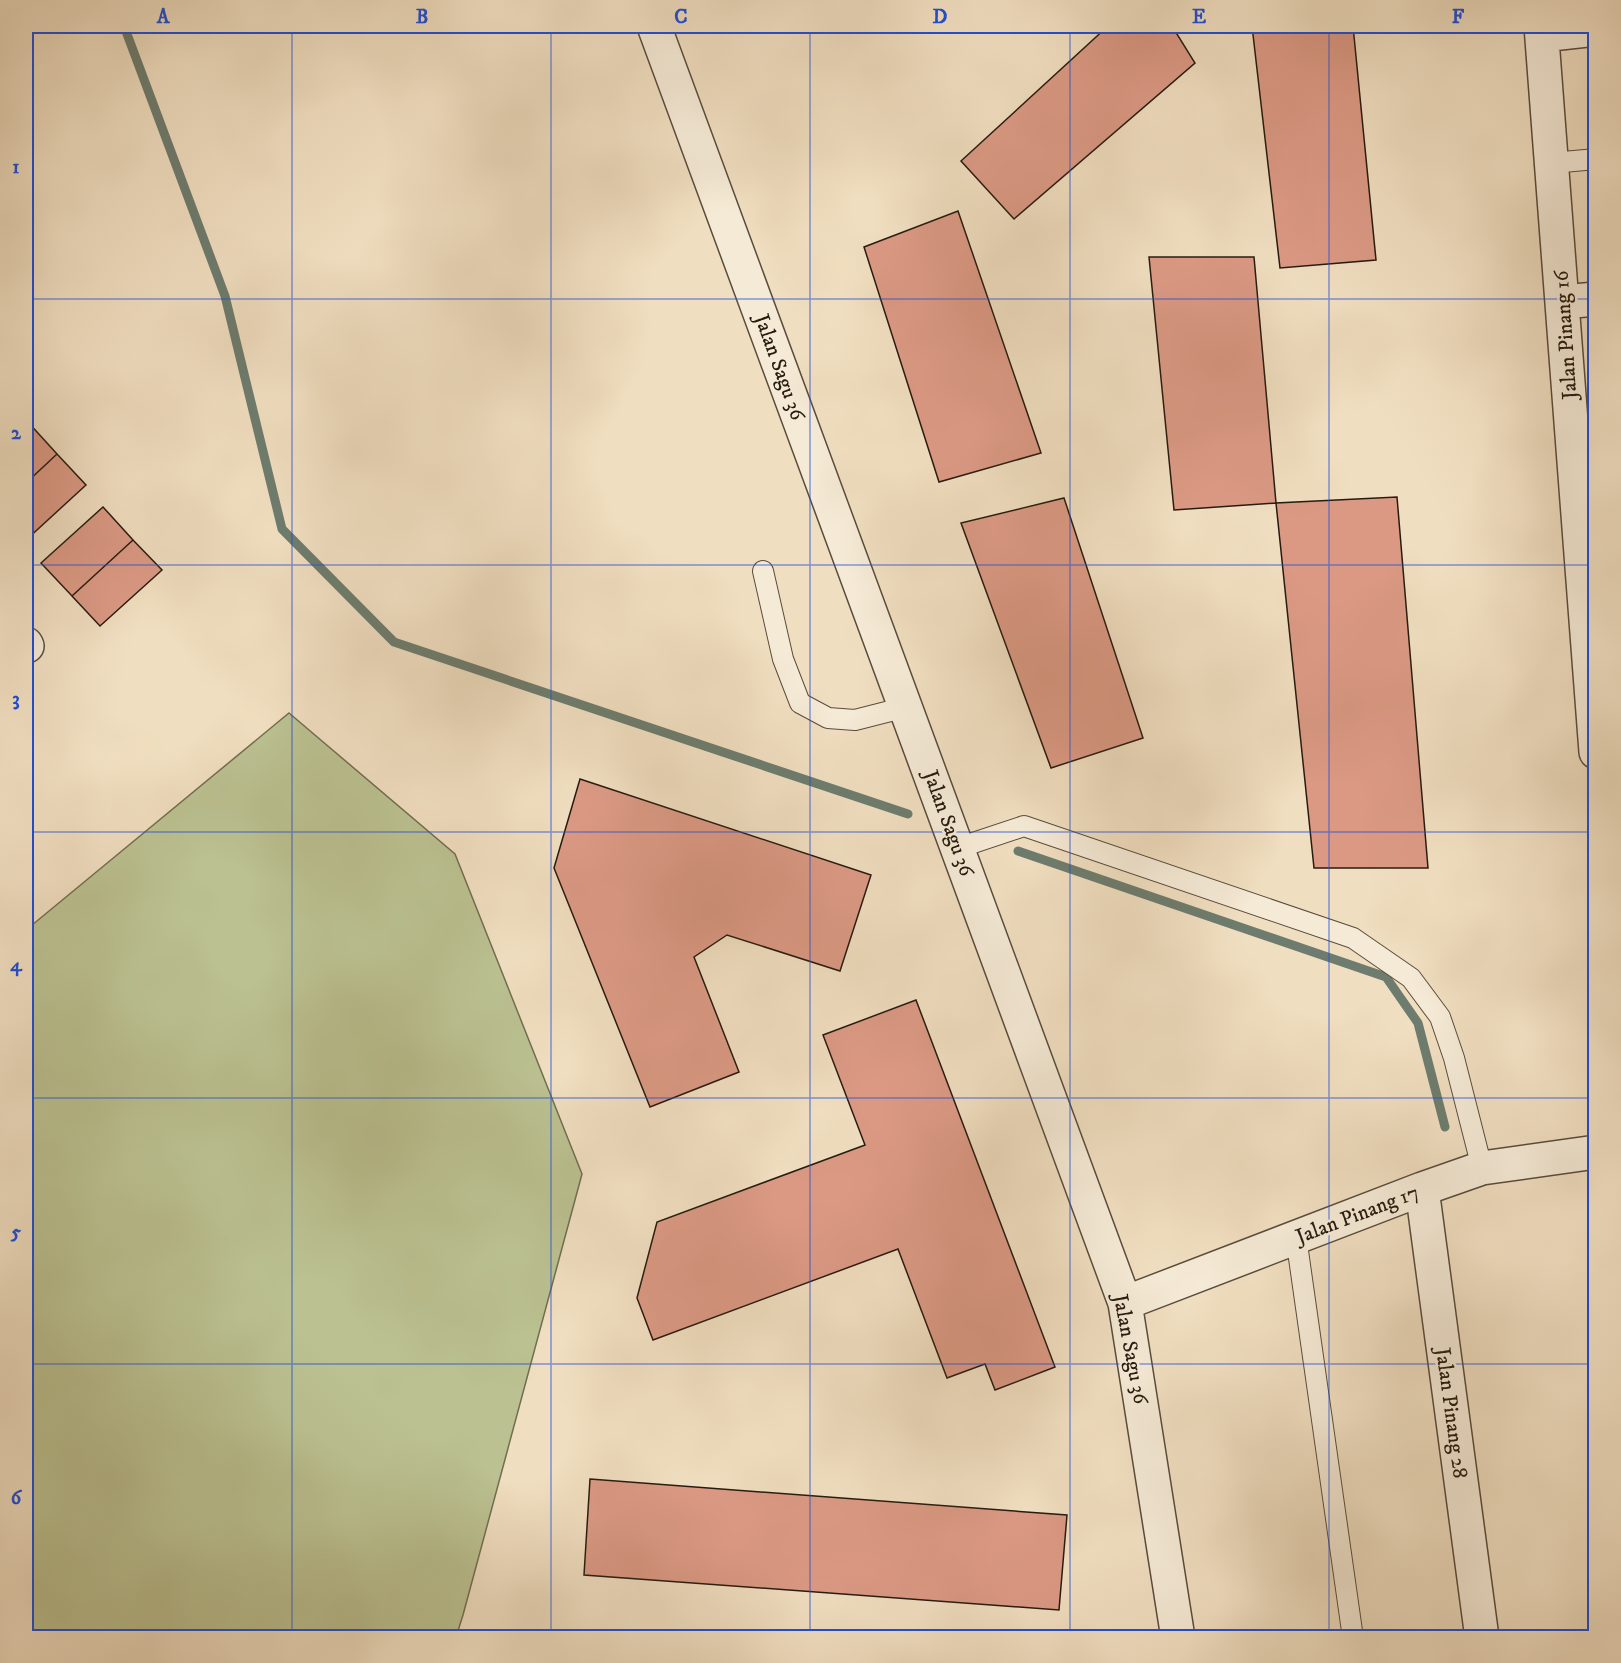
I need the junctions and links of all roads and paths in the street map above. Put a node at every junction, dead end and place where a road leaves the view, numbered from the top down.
1 (654, 26) edge
2 (1596, 29) edge
3 (1542, 30) edge
4 (1596, 159) edge
5 (1552, 163) junction
6 (1596, 299) edge
7 (1562, 302) junction
8 (763, 571) dead end
9 (906, 707) junction
10 (1596, 752) edge
11 (958, 848) junction
12 (1596, 1152) edge
13 (1482, 1168) junction
14 (1422, 1189) junction
15 (1296, 1237) junction
16 (1125, 1302) junction
17 (1178, 1638) edge
18 (1353, 1638) edge
19 (1482, 1638) edge

1 - 9 street, Jalan Sagu 36
2 - 3 street
3 - 5 street, Jalan Pinang 16
4 - 5 lane
5 - 7 street, Jalan Pinang 16
6 - 7 street
7 - 10 street, Jalan Pinang 16
8 - 9 lane
9 - 11 street, Jalan Sagu 36
11 - 13 lane
11 - 16 street, Jalan Sagu 36
12 - 13 street, Jalan Pinang 17
13 - 14 street, Jalan Pinang 17
14 - 15 street, Jalan Pinang 17
14 - 19 street, Jalan Pinang 28
15 - 16 street, Jalan Pinang 17
15 - 18 lane
16 - 17 street, Jalan Sagu 36

